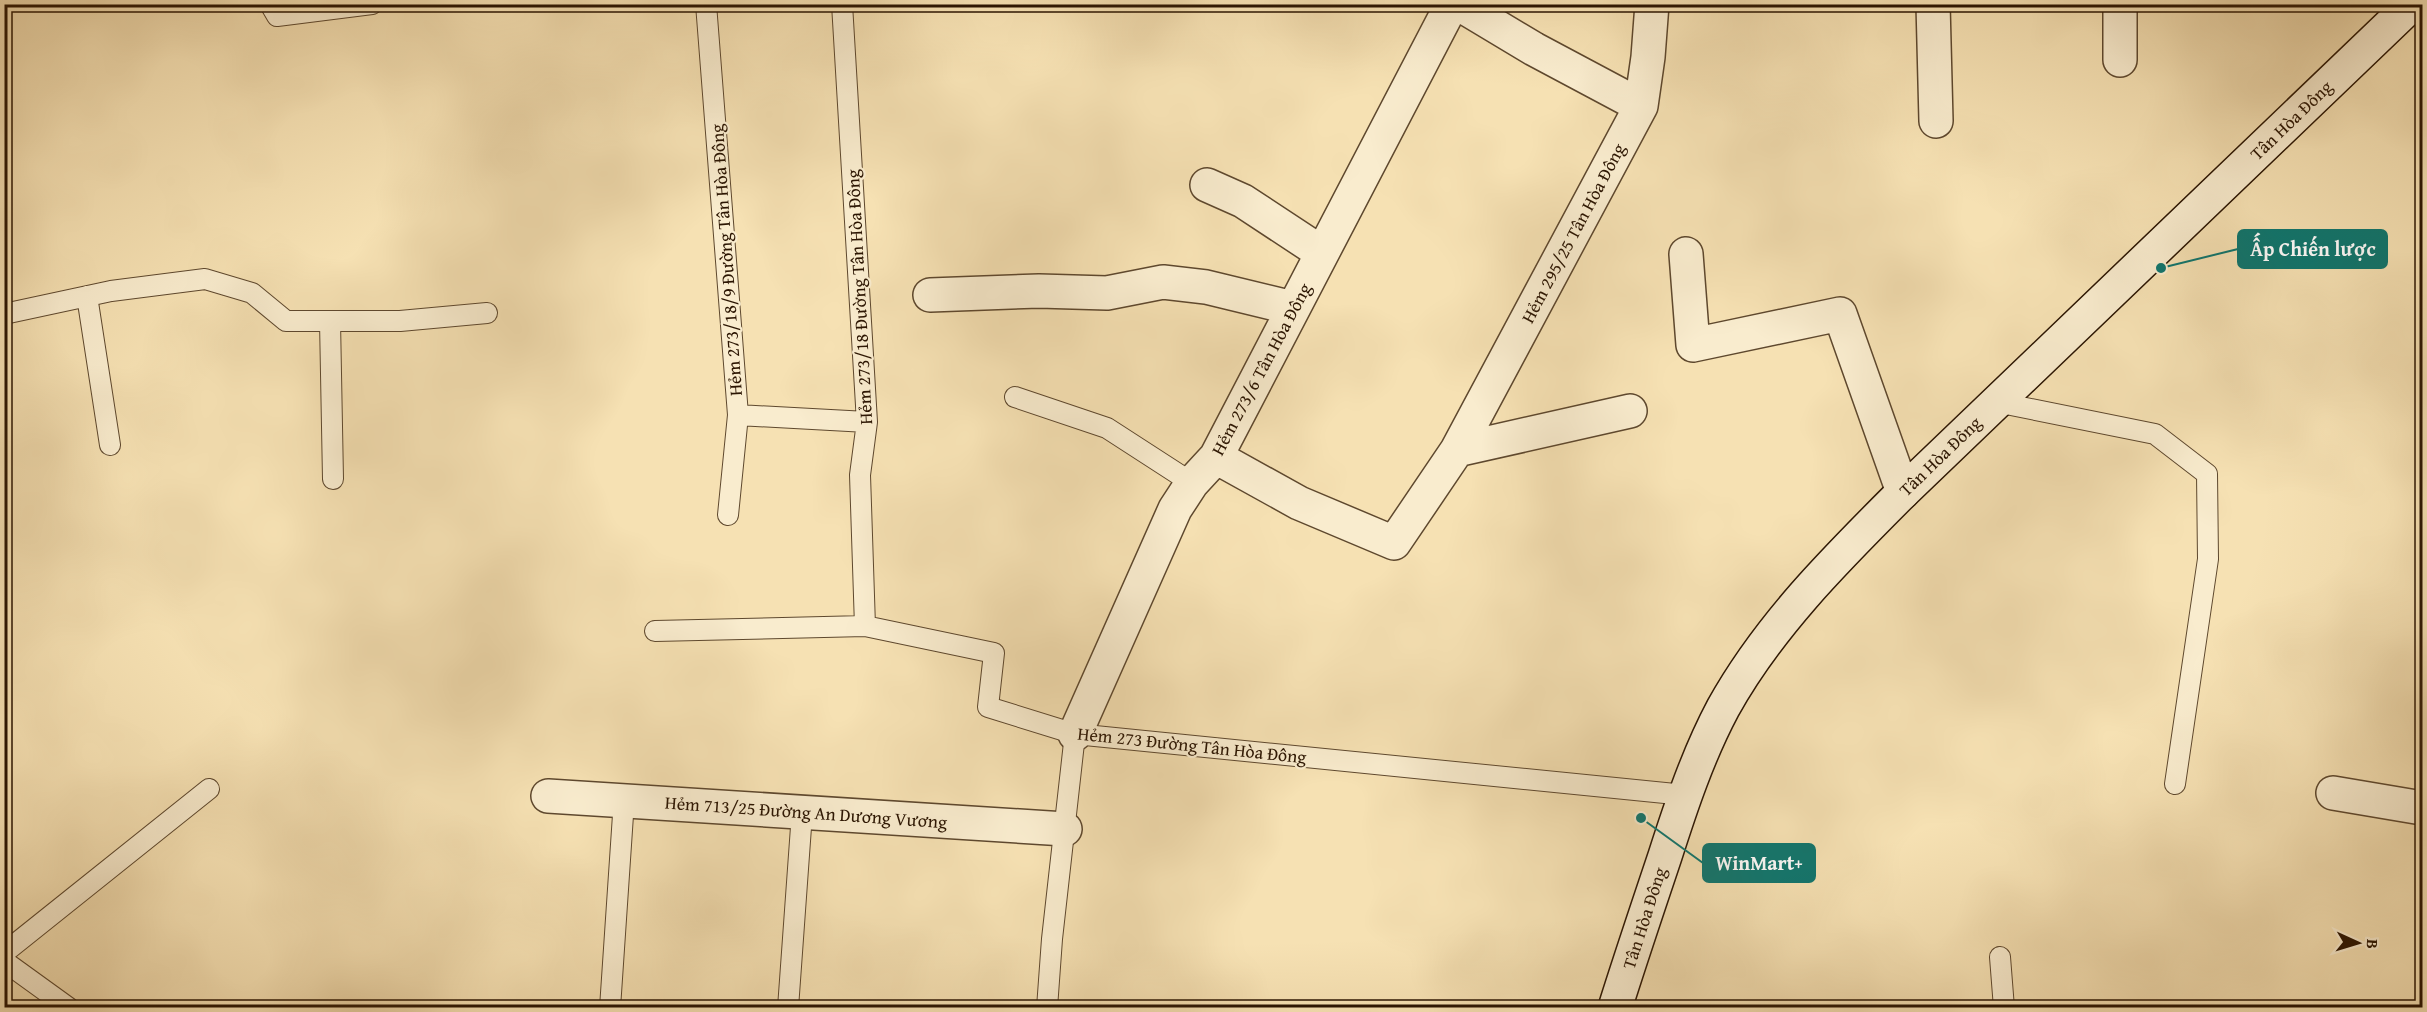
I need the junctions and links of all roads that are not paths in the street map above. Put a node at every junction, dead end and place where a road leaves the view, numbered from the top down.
1 (270, 4) edge
2 (372, 4) edge
3 (706, 4) edge
4 (842, 4) edge
5 (1452, 4) edge
6 (1459, 4) edge
7 (1652, 4) edge
8 (1933, 4) edge
9 (2120, 4) edge
10 (2412, 4) edge
11 (2120, 60) dead end
12 (1641, 106) junction
13 (1936, 121) dead end
14 (1207, 184) dead end
15 (1322, 253) junction
16 (1686, 254) dead end
17 (930, 295) dead end
18 (87, 296) junction
19 (1293, 308) junction
20 (487, 312) dead end
21 (4, 314) edge
22 (330, 321) junction
23 (1015, 397) dead end
24 (1996, 402) junction
25 (1629, 411) dead end
26 (738, 415) junction
27 (867, 422) junction
28 (110, 445) dead end
29 (1457, 450) junction
30 (1216, 457) junction
31 (333, 479) dead end
32 (1192, 483) junction
33 (1903, 492) junction
34 (728, 515) dead end
35 (865, 626) junction
36 (655, 631) dead end
37 (1075, 734) junction
38 (2175, 784) dead end
39 (209, 789) dead end
40 (2333, 793) dead end
41 (1685, 795) junction
42 (548, 796) dead end
43 (624, 800) junction
44 (2422, 808) edge
45 (802, 813) junction
46 (1065, 829) junction
47 (4, 953) edge
48 (2000, 957) dead end
49 (4, 961) edge
50 (69, 1008) edge
51 (609, 1008) edge
52 (788, 1008) edge
53 (1047, 1008) edge
54 (1615, 1008) edge
55 (2004, 1008) edge

1 - 2 lane
3 - 26 lane, Hẻm 273/18/9 Đường Tân Hòa Đông
4 - 27 lane, Hẻm 273/18 Đường Tân Hòa Đông
5 - 15 street, Hẻm 273/6 Tân Hòa Đông
6 - 12 street
7 - 12 street, Hẻm 295/25 Tân Hòa Đông
8 - 13 street
9 - 11 street
10 - 24 street, Tân Hòa Đông
12 - 29 street, Hẻm 295/25 Tân Hòa Đông
14 - 15 street
15 - 19 street, Hẻm 273/6 Tân Hòa Đông
16 - 33 street
17 - 19 street
18 - 21 lane
18 - 22 lane
18 - 28 lane
19 - 30 street, Hẻm 273/6 Tân Hòa Đông
20 - 22 lane
22 - 31 lane
23 - 32 lane
24 - 33 street, Tân Hòa Đông
24 - 38 lane
25 - 29 street
26 - 27 lane
26 - 34 lane, Hẻm 273/18/9 Đường Tân Hòa Đông
27 - 35 lane, Hẻm 273/18 Đường Tân Hòa Đông
29 - 30 street, Hẻm 295/25 Tân Hòa Đông
30 - 32 street, Hẻm 273/6 Tân Hòa Đông
32 - 37 street, Hẻm 273/6 Tân Hòa Đông
33 - 41 street, Tân Hòa Đông
35 - 36 lane, Hẻm 273 Đường Tân Hòa Đông
35 - 37 lane, Hẻm 273 Đường Tân Hòa Đông
37 - 41 lane, Hẻm 273 Đường Tân Hòa Đông
37 - 46 lane
39 - 47 lane
40 - 44 street
41 - 54 street, Tân Hòa Đông
42 - 43 street, Hẻm 713/25 Đường An Dương Vương
43 - 45 street, Hẻm 713/25 Đường An Dương Vương
43 - 51 lane
45 - 46 street, Hẻm 713/25 Đường An Dương Vương
45 - 52 lane
46 - 53 lane
48 - 55 lane
49 - 50 lane

